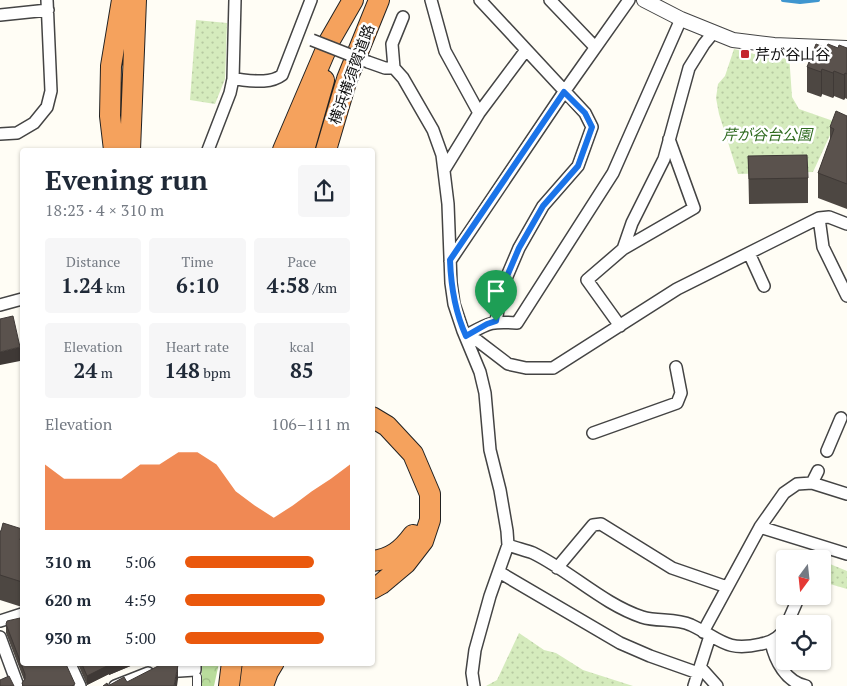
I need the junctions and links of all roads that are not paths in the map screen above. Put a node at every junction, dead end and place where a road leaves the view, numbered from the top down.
1 (123, 0) edge
2 (136, 0) edge
3 (142, 0) edge
4 (235, 0) edge
5 (310, 0) edge
6 (354, 0) edge
7 (379, 0) edge
8 (431, 0) edge
9 (480, 0) edge
10 (550, 0) edge
11 (630, 0) edge
12 (644, 0) edge
13 (48, 5) edge
14 (0, 15) edge
15 (403, 17) dead end
16 (681, 19) junction
17 (713, 33) junction
18 (297, 35) junction
19 (595, 47) junction
20 (847, 48) edge
21 (526, 50) junction
22 (394, 68) junction
23 (233, 79) junction
24 (564, 92) junction
25 (479, 113) junction
26 (0, 134) edge
27 (670, 140) junction
28 (121, 148) edge
29 (122, 148) edge
30 (123, 148) edge
31 (209, 148) edge
32 (284, 148) edge
33 (305, 148) edge
34 (327, 148) edge
35 (444, 170) junction
36 (819, 218) junction
37 (847, 224) edge
38 (624, 249) junction
39 (749, 253) junction
40 (450, 260) junction
41 (764, 286) dead end
42 (847, 296) edge
43 (20, 300) edge
44 (0, 305) edge
45 (496, 321) junction
46 (620, 326) junction
47 (466, 336) junction
48 (676, 366) dead end
49 (841, 418) dead end
50 (375, 419) edge
51 (375, 430) edge
52 (593, 433) dead end
53 (827, 452) dead end
54 (818, 471) dead end
55 (812, 483) junction
56 (847, 494) edge
57 (760, 527) junction
58 (508, 545) junction
59 (847, 554) edge
60 (375, 561) edge
61 (557, 568) junction
62 (499, 572) junction
63 (375, 587) edge
64 (727, 587) junction
65 (20, 615) edge
66 (0, 621) edge
67 (706, 634) junction
68 (0, 637) edge
69 (776, 638) edge
70 (771, 642) junction
71 (71, 666) edge
72 (227, 666) edge
73 (232, 666) edge
74 (252, 666) edge
75 (272, 666) edge
76 (699, 670) junction
77 (196, 674) edge
78 (18, 686) edge
79 (80, 686) edge
80 (115, 686) edge
81 (225, 686) edge
82 (229, 686) edge
83 (250, 686) edge
84 (263, 686) edge
85 (474, 686) edge
86 (694, 686) edge
87 (718, 686) edge
88 (806, 686) edge

1 - 28 highway
2 - 29 highway
3 - 30 highway
4 - 23 street
5 - 18 street
6 - 32 highway
6 - 33 highway, 横浜横須賀道路
7 - 34 highway, 横浜横須賀道路
8 - 25 street
9 - 21 street
10 - 19 street
11 - 19 street
12 - 16 street
13 - 14 street
13 - 26 street
15 - 22 street
16 - 17 street
16 - 45 street
17 - 20 street
17 - 27 street
18 - 22 street, bridge
18 - 23 street
19 - 24 street
21 - 24 street
21 - 25 street
22 - 35 street
23 - 31 street
24 - 40 street
24 - 45 street
25 - 35 street
27 - 38 street
27 - 38 street
35 - 40 street
36 - 37 street
36 - 39 street
36 - 42 street
38 - 46 street
39 - 41 street
39 - 46 street
40 - 47 street
43 - 44 street
45 - 47 street
46 - 47 street
47 - 58 street
48 - 52 street
49 - 53 street
50 - 63 highway
51 - 60 highway
54 - 55 street
55 - 56 street
55 - 57 street
57 - 59 street
57 - 64 street
58 - 61 street
58 - 62 street
61 - 64 street
61 - 67 street
62 - 76 street
62 - 85 street
64 - 67 street
65 - 66 street
67 - 70 street
67 - 76 street
68 - 78 street
69 - 70 street
70 - 88 street
71 - 79 street
72 - 81 highway
73 - 82 highway
74 - 83 highway
75 - 84 highway
76 - 86 street
76 - 87 street
77 - 80 street

